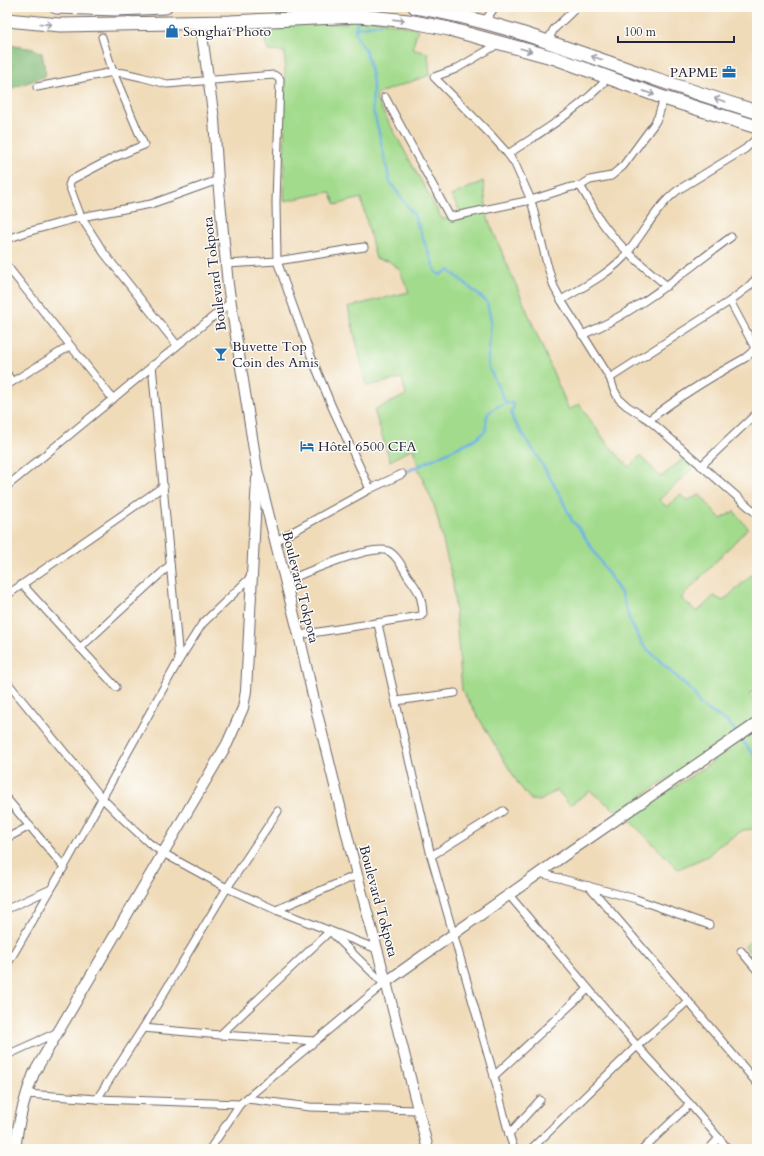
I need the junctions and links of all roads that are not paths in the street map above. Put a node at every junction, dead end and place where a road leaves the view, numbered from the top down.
1 (56, 7) edge
2 (165, 7) edge
3 (415, 7) edge
4 (495, 7) edge
5 (577, 7) edge
6 (7, 20) edge
7 (200, 22) junction
8 (484, 22) junction
9 (102, 37) dead end
10 (547, 42) junction
11 (500, 43) junction
12 (113, 72) junction
13 (608, 78) junction
14 (209, 79) junction
15 (37, 87) dead end
16 (385, 97) dead end
17 (664, 98) junction
18 (757, 112) edge
19 (757, 127) edge
20 (757, 138) edge
21 (508, 154) junction
22 (218, 180) junction
23 (580, 186) junction
24 (531, 200) junction
25 (81, 217) junction
26 (731, 237) dead end
27 (7, 239) edge
28 (364, 248) dead end
29 (628, 253) junction
30 (277, 261) junction
31 (226, 264) junction
32 (7, 266) edge
33 (757, 278) edge
34 (667, 286) junction
35 (561, 300) junction
36 (730, 301) junction
37 (230, 303) junction
38 (582, 334) junction
39 (177, 345) junction
40 (70, 346) junction
41 (152, 365) junction
42 (7, 374) edge
43 (610, 378) junction
44 (10, 383) edge
45 (113, 399) junction
46 (757, 413) edge
47 (649, 420) junction
48 (701, 466) junction
49 (257, 469) junction
50 (402, 474) dead end
51 (7, 486) edge
52 (164, 486) junction
53 (370, 489) junction
54 (757, 514) edge
55 (276, 541) junction
56 (170, 565) junction
57 (252, 576) junction
58 (286, 581) junction
59 (22, 584) junction
60 (7, 595) edge
61 (378, 624) junction
62 (299, 635) junction
63 (80, 648) junction
64 (179, 660) junction
65 (7, 682) edge
66 (116, 687) dead end
67 (455, 693) dead end
68 (396, 701) junction
69 (757, 724) edge
70 (7, 798) edge
71 (102, 798) junction
72 (278, 811) dead end
73 (503, 811) dead end
74 (30, 826) junction
75 (7, 838) edge
76 (163, 853) junction
77 (431, 856) junction
78 (64, 867) junction
79 (540, 873) junction
80 (357, 875) junction
81 (589, 886) junction
82 (227, 888) junction
83 (49, 890) junction
84 (509, 895) junction
85 (7, 909) edge
86 (276, 910) junction
87 (709, 925) dead end
88 (330, 931) junction
89 (453, 934) junction
90 (377, 949) junction
91 (741, 951) dead end
92 (7, 965) edge
93 (757, 970) edge
94 (385, 983) junction
95 (588, 990) junction
96 (688, 1001) junction
97 (143, 1028) junction
98 (58, 1032) junction
99 (220, 1035) junction
100 (315, 1041) junction
101 (637, 1046) junction
102 (7, 1056) edge
103 (494, 1076) junction
104 (757, 1083) edge
105 (26, 1094) junction
106 (97, 1099) junction
107 (247, 1099) junction
108 (540, 1100) dead end
109 (240, 1104) junction
110 (690, 1104) junction
111 (417, 1110) junction
112 (509, 1134) junction
113 (719, 1138) junction
114 (15, 1149) edge
115 (210, 1149) edge
116 (428, 1149) edge
117 (514, 1149) edge
118 (531, 1149) edge
119 (643, 1149) edge
120 (708, 1149) edge
121 (728, 1149) edge

1 - 2 highway
3 - 8 highway
4 - 8 street
5 - 10 street
6 -> 7 highway
7 -> 11 highway
7 - 14 street, Boulevard Tokpota
8 - 10 highway
9 - 12 street
18 -> 10 highway
11 -> 13 highway
11 - 21 street
12 - 14 street
12 - 15 street
12 - 25 street
13 -> 17 highway
13 - 21 street
14 - 22 street, Boulevard Tokpota
14 - 30 street
16 - 24 street
17 - 19 highway
17 - 23 street
20 - 29 street
21 - 24 street
22 - 25 street
22 - 31 street, Boulevard Tokpota
23 - 24 street
23 - 29 street
24 - 35 street
25 - 27 street
25 - 39 street
26 - 34 street
28 - 30 street
29 - 34 street
29 - 35 street
30 - 31 street
30 - 53 street
31 - 37 street, Boulevard Tokpota
32 - 40 street
33 - 36 street
34 - 38 street
35 - 38 street
36 - 43 street
36 - 47 street
37 - 39 street
37 - 49 street, Boulevard Tokpota
38 - 43 street
39 - 41 street
40 - 44 street
40 - 45 street
41 - 45 street
41 - 52 street
42 - 44 street
43 - 47 street
45 - 51 street
46 - 48 street
47 - 48 street
48 - 54 street
49 - 55 street, Boulevard Tokpota
49 - 57 street
50 - 53 street
52 - 56 street
52 - 59 street
53 - 55 street
55 - 58 street, Boulevard Tokpota
56 - 63 street
56 - 64 street
57 - 64 street
57 - 76 street
58 - 61 street
58 - 62 street, Boulevard Tokpota
59 - 60 street
59 - 63 street
61 - 62 street
61 - 68 street
62 - 80 street, Boulevard Tokpota
63 - 66 street
64 - 71 street
65 - 71 street
67 - 68 street
68 - 77 street
69 - 79 street
70 - 74 street
71 - 76 street
71 - 78 street
72 - 82 street
73 - 77 street
74 - 75 street
74 - 78 street
76 - 82 street
76 - 98 street
77 - 89 street
78 - 83 street
79 - 81 street
79 - 84 street
80 - 86 street
80 - 90 street, Boulevard Tokpota
81 - 87 street
81 - 96 street
82 - 86 street
82 - 97 street
83 - 85 street
83 - 92 street
84 - 89 street
84 - 95 street
86 - 88 street
88 - 90 street
88 - 94 street
88 - 99 street
89 - 94 street
89 - 103 street
90 - 94 street, Boulevard Tokpota
91 - 93 street
94 - 100 street
94 - 111 street, Boulevard Tokpota
95 - 101 street
95 - 103 street
96 - 101 street
96 - 104 street
97 - 99 street
97 - 106 street
98 - 102 street
98 - 105 street
99 - 100 street
100 - 107 street
101 - 110 street
101 - 118 street
103 - 112 street
105 - 106 street
105 - 114 street
106 - 109 street
107 - 109 street
107 - 111 street
108 - 112 street
109 - 115 street
110 - 113 street
110 - 119 street
111 - 116 street, Boulevard Tokpota
112 - 117 street
113 - 120 street
113 - 121 street

